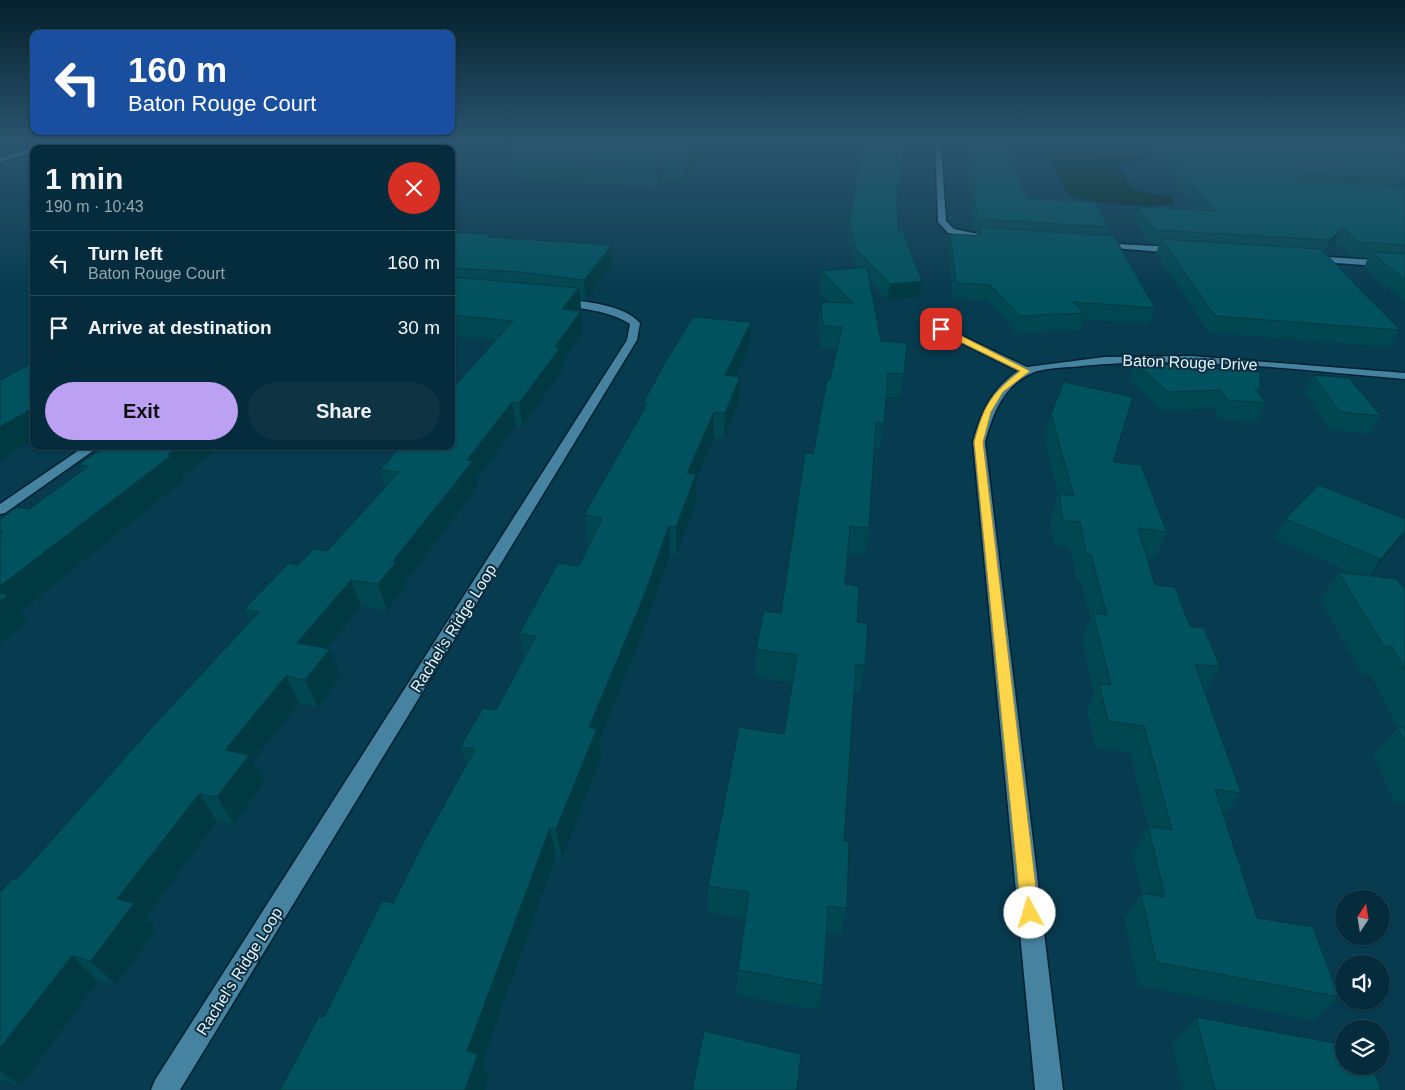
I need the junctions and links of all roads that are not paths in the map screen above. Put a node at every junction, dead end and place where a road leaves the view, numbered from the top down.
1 (941, 194) edge
2 (994, 238) edge
3 (1092, 245) edge
4 (1190, 251) edge
5 (1307, 258) edge
6 (1405, 265) edge
7 (539, 300) edge
8 (941, 329) dead end
9 (1026, 371) junction
10 (1405, 376) edge
11 (88, 450) edge
12 (0, 510) edge
13 (165, 1090) edge
14 (1049, 1090) edge

1 - 2 street
3 - 4 street
5 - 6 street
7 - 13 street, Rachel's Ridge Loop
8 - 9 street
9 - 10 street, Baton Rouge Drive
9 - 14 street
11 - 12 street

